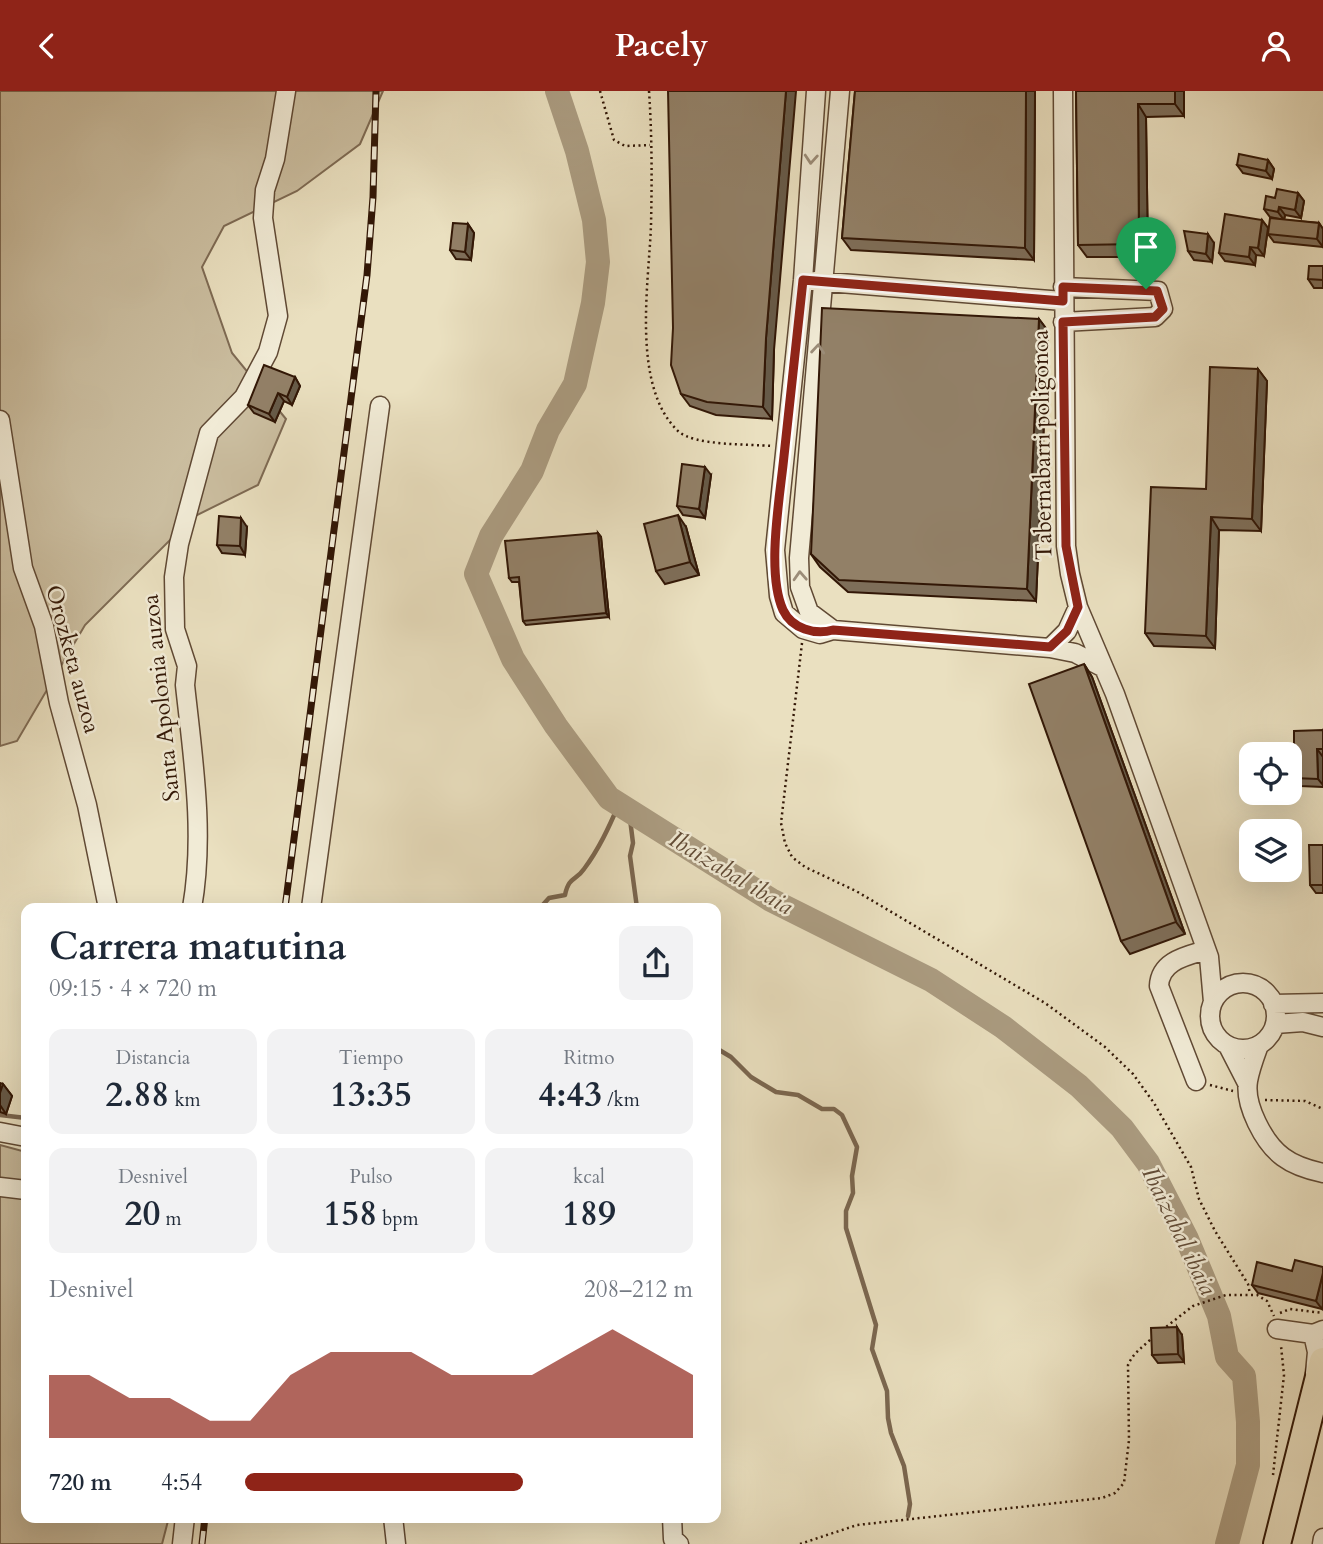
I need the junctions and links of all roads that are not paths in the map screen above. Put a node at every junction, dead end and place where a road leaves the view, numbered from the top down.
1 (286, 91) edge
2 (816, 91) edge
3 (840, 91) edge
4 (1063, 91) edge
5 (803, 280) junction
6 (824, 282) junction
7 (1063, 294) junction
8 (1063, 322) junction
9 (380, 406) dead end
10 (0, 420) edge
11 (1078, 607) junction
12 (833, 630) junction
13 (1050, 647) junction
14 (1102, 667) junction
15 (107, 903) edge
16 (193, 903) edge
17 (312, 903) edge
18 (1207, 953) junction
19 (1237, 984) junction
20 (1213, 1002) junction
21 (1323, 1003) edge
22 (1273, 1004) junction
23 (1275, 1024) junction
24 (1323, 1027) edge
25 (1259, 1045) junction
26 (1228, 1046) junction
27 (1203, 1083) road end
28 (1242, 1087) junction
29 (0, 1132) edge
30 (21, 1136) edge
31 (1323, 1174) edge
32 (0, 1187) edge
33 (21, 1189) edge
34 (1277, 1329) road end
35 (1318, 1332) edge
36 (1323, 1361) edge
37 (1314, 1395) junction
38 (184, 1523) edge
39 (394, 1523) edge
40 (672, 1523) edge
41 (1323, 1538) edge
42 (182, 1544) edge
43 (396, 1544) edge
44 (679, 1544) edge
45 (1277, 1544) edge
46 (1322, 1544) edge

1 - 16 street, Santa Apolonia auzoa
2 -> 5 street
3 - 6 street
4 - 7 street, Tabernabarri poligonoa
5 - 6 street, Tabernabarri poligonoa
5 - 12 street
6 - 7 street, Tabernabarri poligonoa
12 -> 6 street
7 - 8 street, Tabernabarri poligonoa
7 - 8 street
8 - 11 street, Tabernabarri poligonoa
9 - 17 street
10 - 15 street, Orozketa auzoa
11 - 13 street
11 - 14 street, Tabernabarri poligonoa
12 - 13 street
13 - 14 street
14 - 18 street, Tabernabarri poligonoa
18 - 19 street
18 - 20 street
18 - 27 street
19 - 20 street
19 - 22 street
20 - 26 street
21 - 22 street
22 - 23 street
23 - 24 street
23 - 25 street
25 - 26 street
25 - 28 street
26 - 28 street
28 - 31 street
29 - 30 street
32 - 33 street
34 - 35 street
35 - 37 street
36 - 37 highway
37 - 45 highway
38 - 42 street
39 - 43 street
40 - 44 street
41 - 46 street

